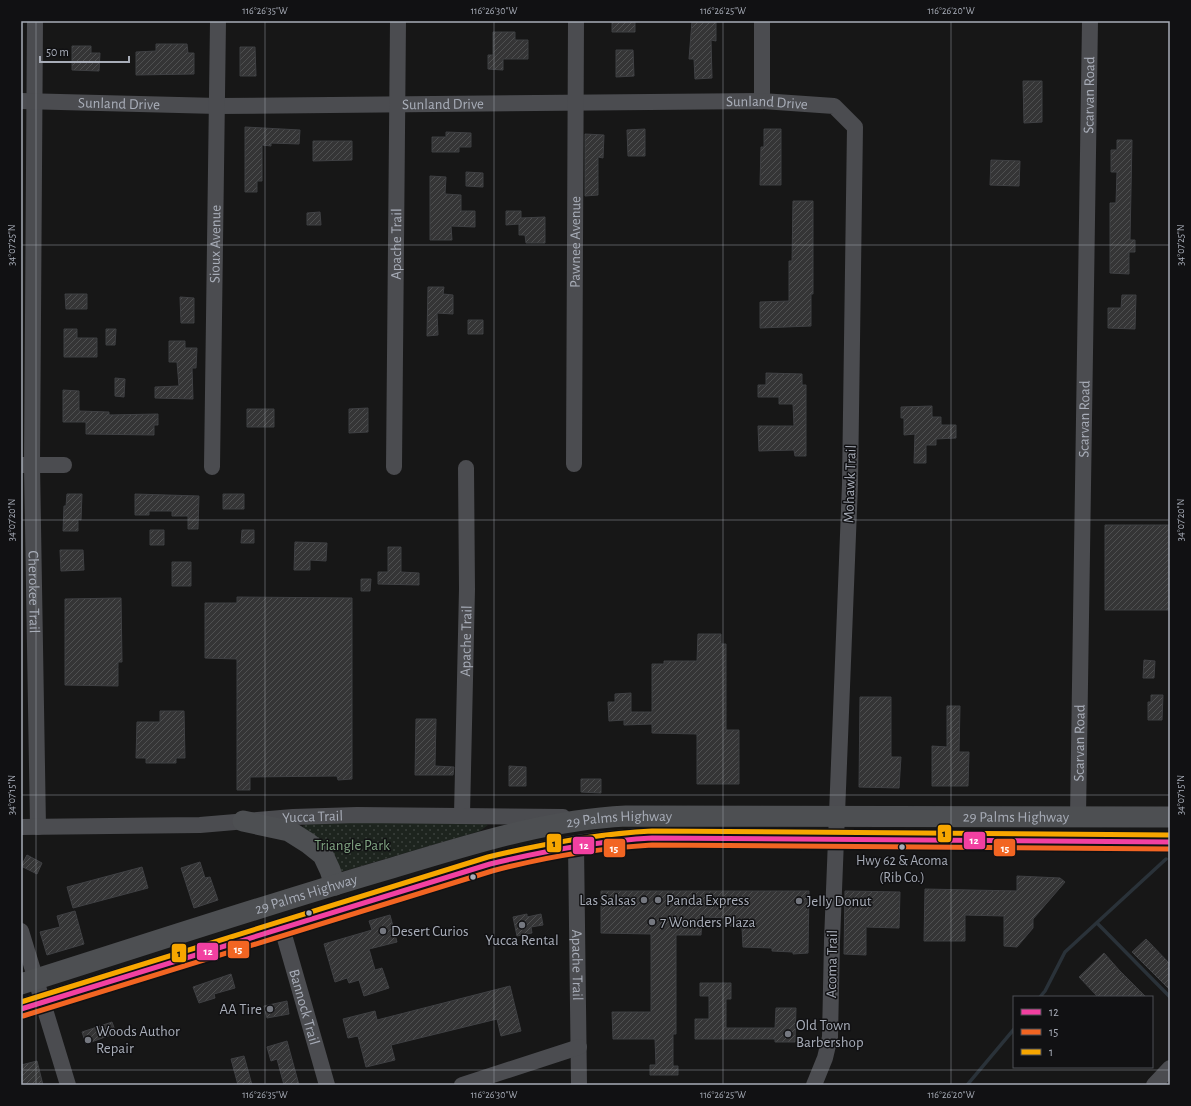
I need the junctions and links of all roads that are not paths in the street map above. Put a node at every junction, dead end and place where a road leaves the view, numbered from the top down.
1 (35, 21) edge
2 (218, 21) edge
3 (398, 21) edge
4 (576, 21) edge
5 (762, 21) edge
6 (1090, 21) edge
7 (27, 101) edge
8 (762, 101) junction
9 (397, 104) junction
10 (575, 104) junction
11 (218, 106) junction
12 (855, 127) joint
13 (574, 464) dead end
14 (26, 465) edge
15 (64, 465) dead end
16 (212, 467) dead end
17 (394, 467) dead end
18 (466, 468) dead end
19 (28, 636) edge
20 (462, 815) junction
21 (837, 816) junction
22 (605, 817) junction
23 (1078, 817) junction
24 (1170, 818) edge
25 (243, 821) junction
26 (21, 827) edge
27 (38, 827) junction
28 (837, 840) junction
29 (1170, 842) edge
30 (576, 845) junction
31 (335, 885) junction
32 (282, 928) junction
33 (21, 931) edge
34 (28, 981) edge
35 (42, 1003) junction
36 (21, 1009) edge
37 (579, 1047) junction
38 (1170, 1068) edge
39 (68, 1085) edge
40 (327, 1085) edge
41 (462, 1085) edge
42 (579, 1085) edge
43 (814, 1085) edge
44 (1154, 1085) edge

1 - 7 street, Cherokee Trail
2 - 11 street, Sioux Avenue
3 - 9 street, Apache Trail
4 - 10 street, Pawnee Avenue
5 - 8 street
6 - 23 street, Scarvan Road
7 - 11 street, Sunland Drive
7 - 14 street, Cherokee Trail
8 - 10 street, Sunland Drive
8 - 12 street, Sunland Drive
9 - 10 street, Sunland Drive
9 - 11 street, Sunland Drive
9 - 17 street, Apache Trail
10 - 13 street, Pawnee Avenue
11 - 16 street, Sioux Avenue
12 - 21 street, Mohawk Trail
14 - 15 street
14 - 19 street, Cherokee Trail
18 - 20 street, Apache Trail
19 - 27 street, Cherokee Trail
20 - 22 street, Yucca Trail
20 - 25 street, Yucca Trail
21 - 22 main road, 29 Palms Highway
21 - 23 main road, 29 Palms Highway
21 - 28 street, Mohawk Trail
22 - 31 main road, 29 Palms Highway
23 - 24 main road, 29 Palms Highway
25 - 27 street, Yucca Trail
25 - 31 main road
26 - 27 street, Yucca Trail
28 - 29 main road, 29 Palms Highway
28 - 30 main road, 29 Palms Highway
28 - 43 street, Acoma Trail
30 - 32 main road, 29 Palms Highway
30 - 37 street, Apache Trail
31 - 34 main road, 29 Palms Highway
32 - 35 main road, 29 Palms Highway
32 - 40 street, Bannock Trail
33 - 34 street
34 - 35 street
35 - 36 main road, 29 Palms Highway
35 - 39 street
37 - 41 street
37 - 42 street, Apache Trail
38 - 44 street

